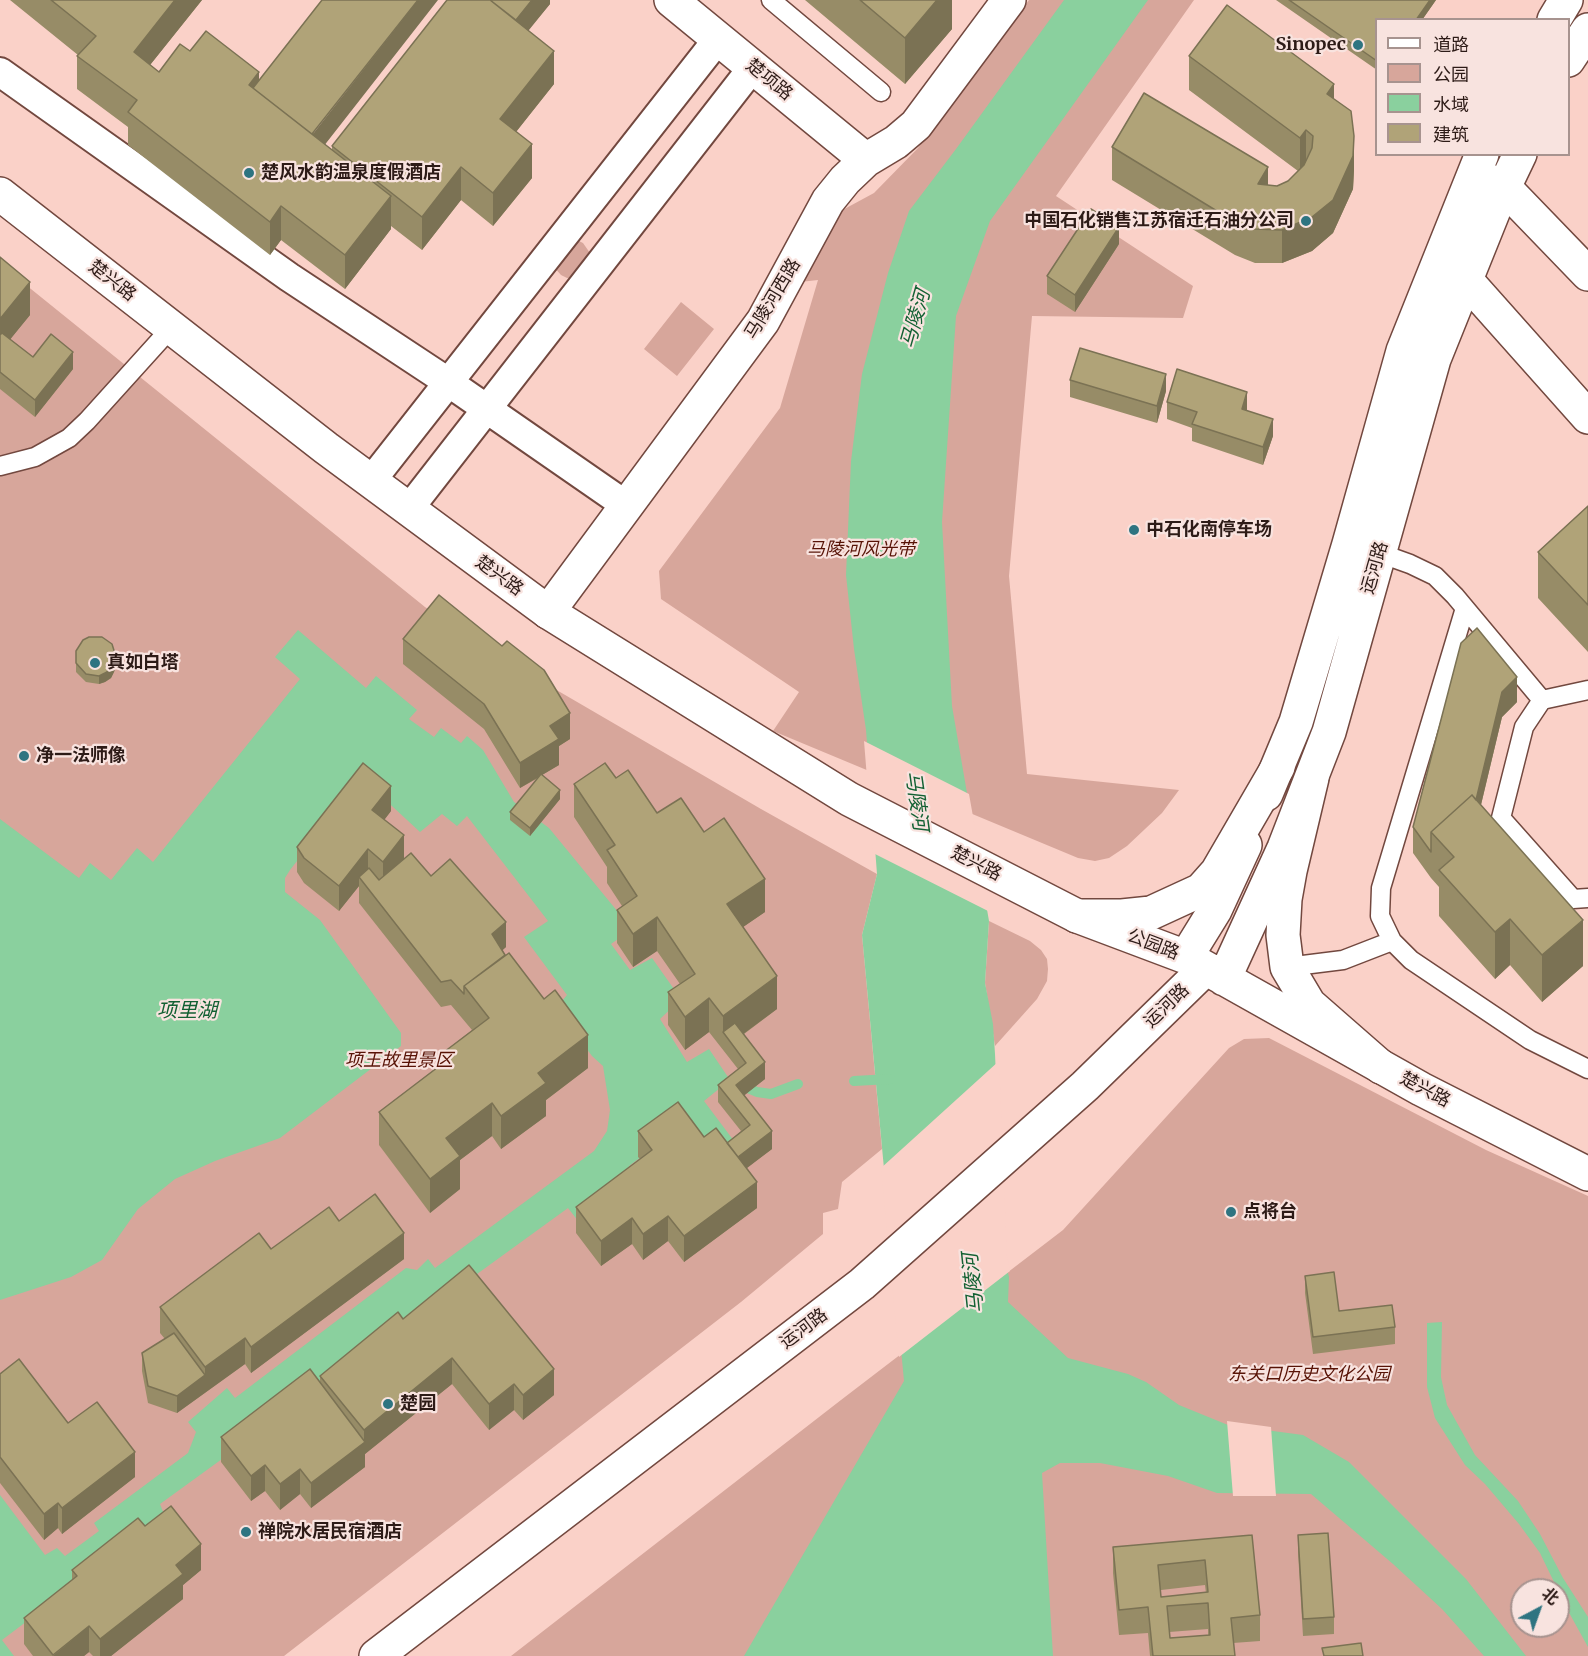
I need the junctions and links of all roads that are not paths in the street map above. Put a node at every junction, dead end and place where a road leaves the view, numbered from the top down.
1 (671, 0) edge
2 (771, 0) edge
3 (1009, 0) edge
4 (1588, 30) edge
5 (718, 39) junction
6 (1570, 58) edge
7 (753, 67) junction
8 (0, 72) edge
9 (881, 92) dead end
10 (1519, 156) edge
11 (866, 160) junction
12 (1477, 164) edge
13 (1504, 187) junction
14 (0, 194) edge
15 (1436, 266) junction
16 (1588, 274) edge
17 (1466, 280) junction
18 (171, 328) junction
19 (448, 382) junction
20 (486, 409) junction
21 (1588, 417) edge
22 (0, 466) edge
23 (371, 481) junction
24 (627, 506) junction
25 (408, 510) junction
26 (1365, 548) junction
27 (1465, 608) junction
28 (548, 612) junction
29 (1588, 690) edge
30 (1542, 699) junction
31 (1278, 767) junction
32 (1312, 778) junction
33 (1038, 896) joint
34 (1588, 898) edge
35 (1077, 916) junction
36 (1392, 941) junction
37 (1287, 967) junction
38 (1205, 968) junction
39 (1264, 1001) joint
40 (1382, 1067) junction
41 (1588, 1069) edge
42 (1588, 1174) edge
43 (376, 1656) edge

1 - 5 street, 楚项路
2 - 9 lane
3 - 11 street, 马陵河西路
4 - 6 street
5 - 7 street, 楚项路
5 - 19 street
7 - 11 street, 楚项路
7 - 20 street
8 - 19 street
10 - 13 street, 运河路
11 - 24 street, 马陵河西路
12 - 13 street
12 - 15 street, 运河路
13 - 16 street
13 - 17 street, 运河路
14 - 18 street, 楚兴路
15 - 17 street
15 - 26 street, 运河路
17 - 21 street
17 - 26 street, 运河路
18 - 22 lane
18 - 23 street, 楚兴路
19 - 20 street
19 - 23 street
20 - 24 street
20 - 25 street
23 - 25 street, 楚兴路
24 - 28 street, 马陵河西路
25 - 28 street, 楚兴路
26 - 27 lane
26 - 31 street, 运河路
26 - 32 street, 运河路
27 - 30 lane
27 - 36 lane
28 - 33 street, 楚兴路
29 - 30 lane
30 - 34 lane
31 - 35 street
31 - 38 street, 运河路
32 - 37 street
32 - 38 street, 运河路
33 - 35 street, 公园路
35 - 38 street, 公园路
36 - 37 lane
36 - 41 lane
37 - 40 street
38 - 39 street, 公园路
38 - 43 street, 运河路
39 - 40 street, 楚兴路
40 - 42 street, 楚兴路

